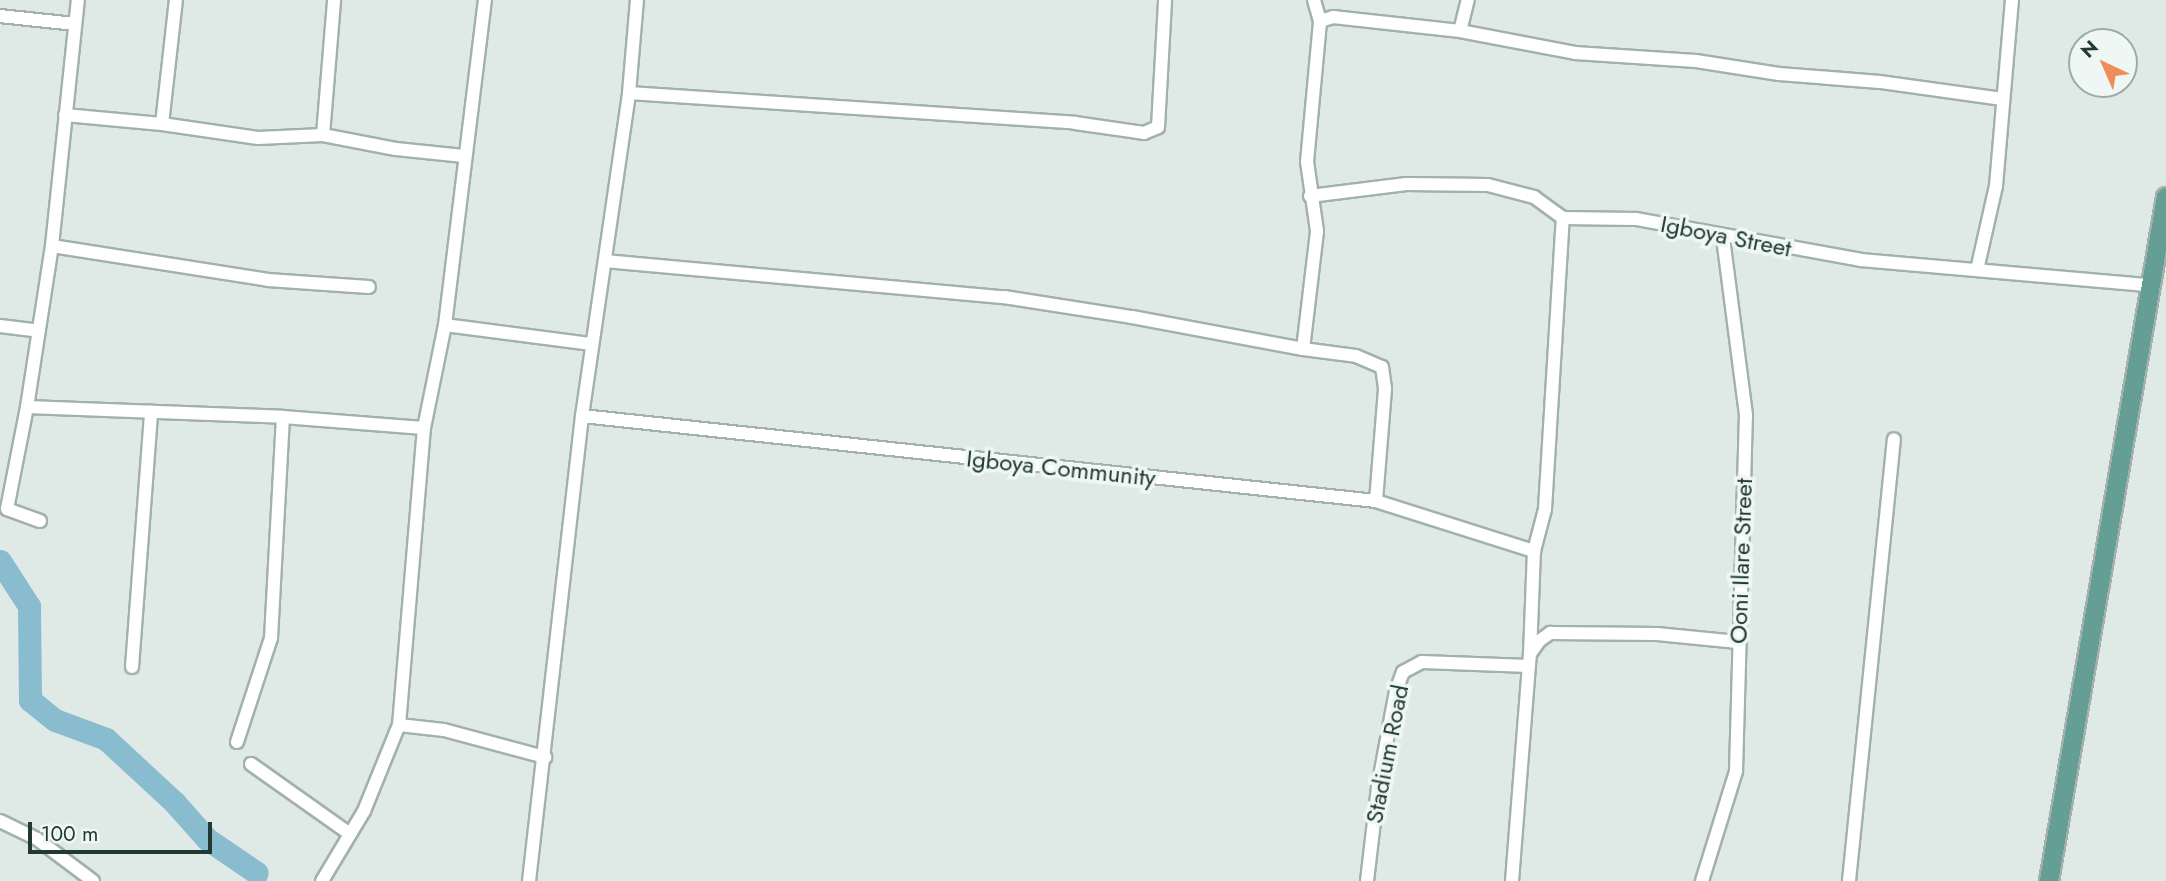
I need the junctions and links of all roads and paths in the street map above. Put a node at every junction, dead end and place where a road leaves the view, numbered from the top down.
1 (78, 0) edge
2 (176, 0) edge
3 (334, 0) edge
4 (485, 0) edge
5 (637, 0) edge
6 (1166, 0) edge
7 (1314, 0) edge
8 (1468, 0) edge
9 (2012, 0) edge
10 (0, 16) edge
11 (1320, 21) junction
12 (75, 24) junction
13 (1460, 31) junction
14 (629, 93) junction
15 (2002, 99) junction
16 (65, 115) junction
17 (162, 124) junction
18 (323, 135) junction
19 (464, 156) junction
20 (1310, 196) junction
21 (2166, 200) edge
22 (1563, 218) junction
23 (1723, 237) junction
24 (51, 246) junction
25 (605, 261) junction
26 (1977, 270) junction
27 (2150, 285) junction
28 (369, 287) dead end
29 (445, 325) junction
30 (0, 326) edge
31 (39, 331) junction
32 (592, 344) junction
33 (1303, 349) junction
34 (27, 407) junction
35 (151, 412) junction
36 (283, 416) junction
37 (582, 416) junction
38 (424, 428) junction
39 (1894, 439) dead end
40 (1376, 501) junction
41 (40, 521) dead end
42 (1534, 551) junction
43 (1738, 642) junction
44 (1530, 660) junction
45 (132, 667) dead end
46 (399, 725) junction
47 (237, 742) dead end
48 (545, 757) junction
49 (251, 764) dead end
50 (0, 821) edge
51 (350, 834) junction
52 (93, 881) edge
53 (322, 881) edge
54 (529, 881) edge
55 (1367, 881) edge
56 (1512, 881) edge
57 (1702, 881) edge
58 (1849, 881) edge
59 (2049, 881) edge

1 - 12 street
2 - 17 street
3 - 18 street
4 - 19 street
5 - 14 street
6 - 14 street
7 - 11 street
8 - 13 street
9 - 15 street
10 - 12 street
11 - 13 street
11 - 20 street
12 - 16 street
13 - 15 street
14 - 25 street
15 - 26 street
16 - 17 street
16 - 24 street
17 - 18 street
18 - 19 street
19 - 29 street
20 - 22 street
20 - 33 street
21 - 27 main road
22 - 23 street, Igboya Street
22 - 42 street
23 - 26 street, Igboya Street
23 - 43 street, Ooni Ilare Street
24 - 28 street
24 - 31 street
25 - 32 street
25 - 33 street
26 - 27 street, Igboya Street
27 - 59 main road
29 - 32 street
29 - 38 street
30 - 31 street
31 - 34 street
32 - 37 street
33 - 40 street
34 - 35 street
34 - 41 street
35 - 36 street
35 - 45 street
36 - 38 street
36 - 47 street
37 - 40 street, Igboya Community
37 - 48 street
38 - 46 street
39 - 58 street
40 - 42 street, Igboya Community
42 - 44 street
43 - 44 street
43 - 57 street, Ooni Ilare Street
44 - 55 street, Stadium Road
44 - 56 street
46 - 48 street
46 - 51 street
48 - 54 street
49 - 51 street
50 - 52 street
51 - 53 street

